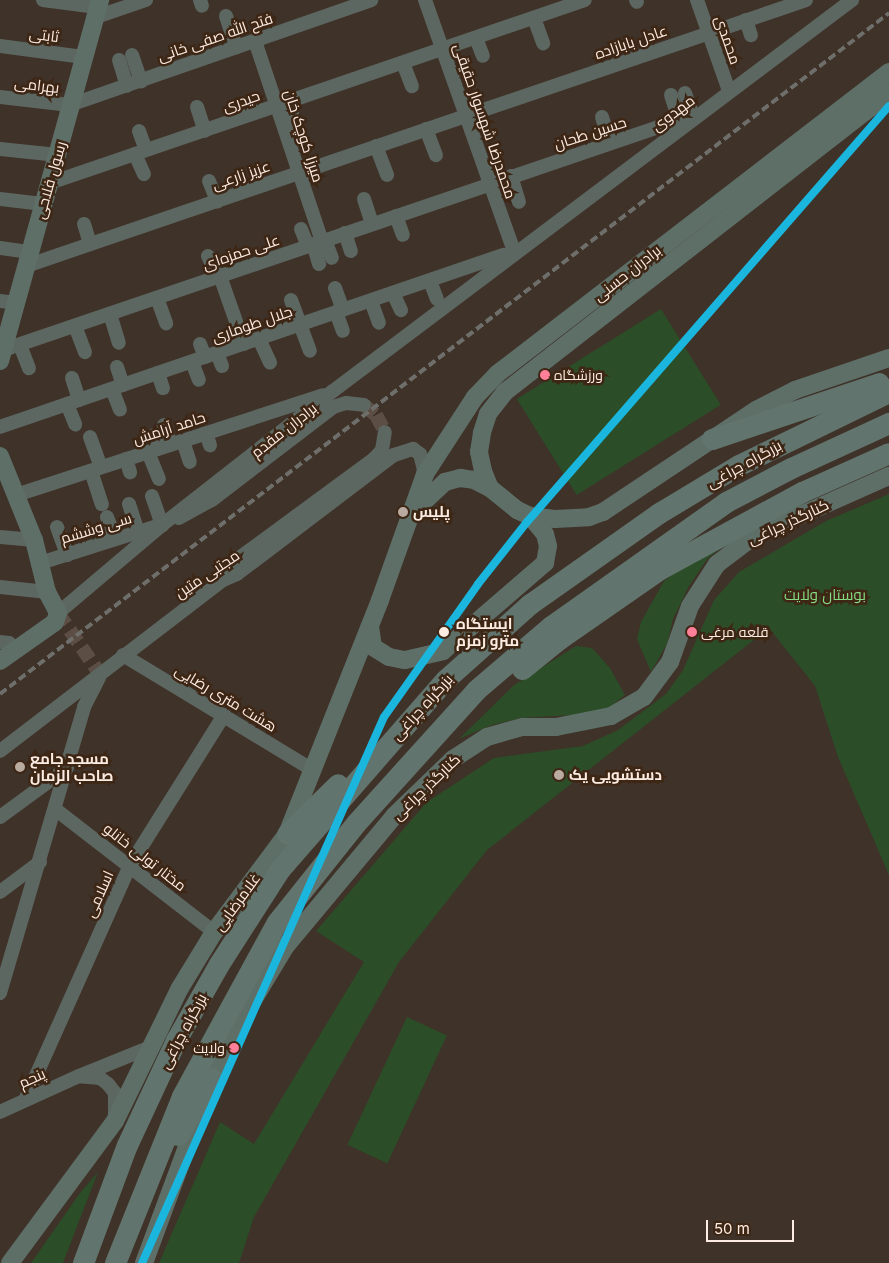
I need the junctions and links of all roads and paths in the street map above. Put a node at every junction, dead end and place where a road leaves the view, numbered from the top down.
1 (44, 0) edge
2 (146, 0) edge
3 (425, 0) edge
4 (584, 0) edge
5 (697, 0) edge
6 (806, 0) edge
7 (852, 0) edge
8 (366, 1) edge
9 (780, 4) edge
10 (97, 8) edge
11 (226, 16) dead end
12 (534, 18) junction
13 (746, 20) junction
14 (708, 33) junction
15 (751, 35) dead end
16 (476, 38) junction
17 (255, 41) junction
18 (543, 43) dead end
19 (0, 46) edge
20 (236, 47) junction
21 (443, 50) junction
22 (132, 55) dead end
23 (83, 56) junction
24 (483, 56) dead end
25 (119, 60) dead end
26 (403, 63) junction
27 (889, 72) edge
28 (141, 81) junction
29 (127, 86) junction
30 (412, 86) dead end
31 (729, 91) junction
32 (685, 93) dead end
33 (889, 93) edge
34 (671, 95) dead end
35 (0, 97) edge
36 (889, 102) edge
37 (283, 104) junction
38 (70, 105) junction
39 (197, 106) dead end
40 (466, 115) junction
41 (691, 116) junction
42 (602, 117) dead end
43 (297, 129) dead end
44 (426, 129) junction
45 (139, 130) dead end
46 (205, 130) junction
47 (610, 143) junction
48 (376, 146) junction
49 (0, 149) edge
50 (141, 152) junction
51 (58, 155) junction
52 (436, 155) dead end
53 (299, 172) junction
54 (144, 174) dead end
55 (388, 176) dead end
56 (511, 176) junction
57 (209, 181) dead end
58 (50, 183) junction
59 (490, 183) junction
60 (769, 186) junction
61 (364, 198) dead end
62 (0, 199) edge
63 (217, 201) junction
64 (519, 202) dead end
65 (43, 204) junction
66 (396, 216) junction
67 (84, 224) dead end
68 (372, 224) junction
69 (301, 229) dead end
70 (345, 233) junction
71 (403, 235) dead end
72 (317, 243) junction
73 (90, 244) junction
74 (0, 248) edge
75 (351, 251) dead end
76 (514, 252) junction
77 (208, 256) dead end
78 (28, 259) junction
79 (326, 261) dead end
80 (219, 277) junction
81 (430, 280) junction
82 (335, 288) dead end
83 (394, 293) junction
84 (157, 298) junction
85 (437, 299) dead end
86 (292, 300) dead end
87 (371, 301) junction
88 (8, 302) edge
89 (401, 310) dead end
90 (339, 311) junction
91 (110, 314) junction
92 (166, 323) dead end
93 (379, 323) dead end
94 (300, 325) junction
95 (75, 326) junction
96 (343, 331) dead end
97 (259, 339) junction
98 (119, 342) dead end
99 (244, 344) junction
100 (20, 345) junction
101 (310, 351) dead end
102 (85, 352) dead end
103 (1, 354) edge
104 (207, 356) junction
105 (889, 358) edge
106 (270, 364) dead end
107 (117, 367) dead end
108 (29, 368) dead end
109 (158, 373) junction
110 (72, 378) dead end
111 (199, 380) dead end
112 (889, 381) edge
113 (118, 387) junction
114 (163, 388) dead end
115 (333, 391) junction
116 (889, 392) edge
117 (73, 402) junction
118 (364, 405) dead end
119 (120, 410) dead end
120 (889, 423) edge
121 (75, 424) dead end
122 (0, 427) edge
123 (159, 430) dead end
124 (385, 432) dead end
125 (90, 438) dead end
126 (712, 439) junction
127 (165, 446) junction
128 (889, 454) edge
129 (889, 460) edge
130 (190, 462) dead end
131 (2, 466) edge
132 (96, 469) junction
133 (425, 474) junction
134 (889, 476) edge
135 (159, 479) dead end
136 (490, 488) junction
137 (16, 495) junction
138 (152, 496) dead end
139 (129, 504) dead end
140 (412, 514) junction
141 (530, 516) junction
142 (162, 525) junction
143 (57, 527) dead end
144 (138, 532) junction
145 (754, 536) junction
146 (0, 537) edge
147 (115, 539) junction
148 (34, 540) junction
149 (67, 554) junction
150 (40, 563) junction
151 (223, 580) junction
152 (0, 587) edge
153 (48, 592) junction
154 (58, 613) junction
155 (370, 624) junction
156 (5, 649) edge
157 (123, 656) junction
158 (100, 674) junction
159 (224, 714) junction
160 (397, 733) junction
161 (0, 752) edge
162 (67, 768) junction
163 (311, 769) junction
164 (55, 809) junction
165 (0, 817) edge
166 (356, 823) junction
167 (287, 834) junction
168 (40, 862) junction
169 (130, 865) junction
170 (0, 892) edge
171 (214, 932) junction
172 (12, 952) junction
173 (0, 961) edge
174 (0, 992) edge
175 (148, 1048) junction
176 (79, 1076) junction
177 (212, 1079) junction
178 (26, 1098) junction
179 (0, 1112) edge
180 (115, 1121) junction
181 (10, 1263) edge
182 (84, 1263) edge
183 (114, 1263) edge
184 (127, 1263) edge
185 (144, 1263) edge

1 - 10 street
2 - 10 street
3 - 21 street, محمدرضا شهسوار حقیقی
4 - 12 street, حیدری
5 - 14 street, محمدی
6 - 9 street, عادل بابازاده
7 - 31 street, مهدوی
8 - 17 street, فتح الله صفی خانی
9 - 13 street, عادل بابازاده
10 - 23 main road, رسول فلاحی
11 - 20 street
12 - 16 street, حیدری
12 - 18 street
13 - 14 street, عادل بابازاده
13 - 15 street
14 - 31 street, محمدی
14 - 40 street, عادل بابازاده
16 - 21 street, حیدری
16 - 24 street
17 - 20 street, فتح الله صفی خانی
17 - 37 street, میرزا کوچک خان
19 - 23 street, ثابتی
20 - 28 street, فتح الله صفی خانی
21 - 26 street, حیدری
21 - 40 street, محمدرضا شهسوار حقیقی
22 - 28 street
23 - 38 main road, رسول فلاحی
25 - 29 street
26 - 30 street
26 - 37 street, حیدری
27 - 133 main road, برادران حسنی
28 - 29 street, فتح الله صفی خانی
29 - 38 street, فتح الله صفی خانی
31 - 41 street, مهدوی
32 - 41 street
33 - 60 main road, برادران حسنی
34 - 41 street
35 - 38 street, بهرامی
36 - 60 street
37 - 43 street
37 - 46 street, حیدری
37 - 53 street, میرزا کوچک خان
38 - 51 main road, رسول فلاحی
39 - 46 street
40 - 44 street, عزیز زارعی
40 - 59 street, محمدرضا شهسوار حقیقی
41 - 47 street, حسین طحان
41 - 76 street, مهدوی
42 - 47 street
44 - 48 street, عزیز زارعی
44 - 52 street
45 - 50 street
46 - 50 street, حیدری
47 - 56 street, حسین طحان
48 - 53 street, عزیز زارعی
48 - 55 street
49 - 51 street
50 - 54 street
50 - 58 street, حیدری
51 - 58 main road, رسول فلاحی
53 - 63 street, عزیز زارعی
53 - 72 street, میرزا کوچک خان
56 - 59 street, حسین طحان
56 - 64 street
57 - 63 street
58 - 65 main road, رسول فلاحی
59 - 66 street, علی حمزه‌ای
59 - 76 street, محمدرضا شهسوار حقیقی
60 - 136 main road, برادران حسنی
61 - 68 street
62 - 65 street
63 - 73 street, عزیز زارعی
65 - 78 main road, رسول فلاحی
66 - 68 street, علی حمزه‌ای
66 - 71 street
67 - 73 street
68 - 70 street, علی حمزه‌ای
69 - 72 street
70 - 72 street, علی حمزه‌ای
70 - 75 street
72 - 79 street
72 - 80 street, علی حمزه‌ای
73 - 78 street, عزیز زارعی
74 - 78 street
76 - 81 street, جلال طوماری
76 - 115 street, برادران مقدم
77 - 80 street
78 - 88 main road, رسول فلاحی
80 - 84 street, علی حمزه‌ای
80 - 99 street
81 - 83 street, جلال طوماری
81 - 85 street
82 - 90 street
83 - 87 street, جلال طوماری
83 - 89 street
84 - 91 street, علی حمزه‌ای
84 - 92 street
86 - 94 street
87 - 90 street, جلال طوماری
87 - 93 street
88 - 103 main road, رسول فلاحی
90 - 94 street, جلال طوماری
90 - 96 street
91 - 95 street, علی حمزه‌ای
91 - 98 street
94 - 97 street, جلال طوماری
94 - 101 street
95 - 100 street, علی حمزه‌ای
95 - 102 street
97 - 99 street, جلال طوماری
97 - 106 street
99 - 104 street, جلال طوماری
100 - 103 street, علی حمزه‌ای
100 - 108 street
104 - 109 street, جلال طوماری
104 - 111 street
105 - 126 main road
107 - 113 street
109 - 113 street, جلال طوماری
109 - 114 street
110 - 117 street
112 - 126 highway
113 - 117 street, جلال طوماری
113 - 119 street
115 - 127 street, حامد آرامش
115 - 142 street, برادران مقدم
116 - 160 highway, بزرگراه چراغی
117 - 121 street
117 - 122 street, جلال طوماری
118 - 142 street
120 - 166 highway, بزرگراه چراغی
123 - 127 street
124 - 151 street
125 - 132 street
126 - 141 main road
127 - 130 street
127 - 132 street, حامد آرامش
127 - 135 street
128 - 166 highway, بزرگراه چراغی
129 - 145 main road
131 - 137 main road
132 - 137 street, حامد آرامش
132 - 147 street
133 - 140 main road, برادران حسنی
133 - 151 street, مجتبی متین
134 - 145 main road, کنارگذر چراغی
136 - 140 main road
136 - 141 main road
137 - 148 main road
138 - 142 street
139 - 144 street
140 - 155 main road, غلامرضایی
141 - 155 main road
142 - 144 street, سی وششم
142 - 154 street, برادران مقدم
143 - 149 street
144 - 147 street, سی وششم
145 - 177 main road, کنارگذر چراغی
146 - 148 street
147 - 149 street, سی وششم
148 - 150 main road
149 - 150 street, سی وششم
150 - 153 main road
151 - 157 street, مجتبی متین
152 - 153 street
153 - 154 main road
154 - 156 main road, برادران مقدم
155 - 163 main road, غلامرضایی
157 - 158 street, مجتبی متین
157 - 159 street, هشت متری رضایی
158 - 161 street, مجتبی متین
158 - 162 street
159 - 163 street, هشت متری رضایی
159 - 169 street, اسلامی
160 - 167 highway
160 - 182 highway, بزرگراه چراغی
162 - 164 street
162 - 165 street
163 - 167 main road, غلامرضایی
164 - 168 street
164 - 169 street, مختار تولی خانلو
166 - 183 highway, بزرگراه چراغی
167 - 171 main road, غلامرضایی
168 - 170 street
168 - 172 street
169 - 171 street, مختار تولی خانلو
169 - 178 street, اسلامی
171 - 175 main road, غلامرضایی
172 - 173 street
172 - 174 street
175 - 176 street, پنجم
175 - 180 main road, غلامرضایی
176 - 178 street, پنجم
176 - 180 street
177 - 184 highway
177 - 185 main road, کنارگذر چراغی
178 - 179 street, پنجم
180 - 181 main road, غلامرضایی

